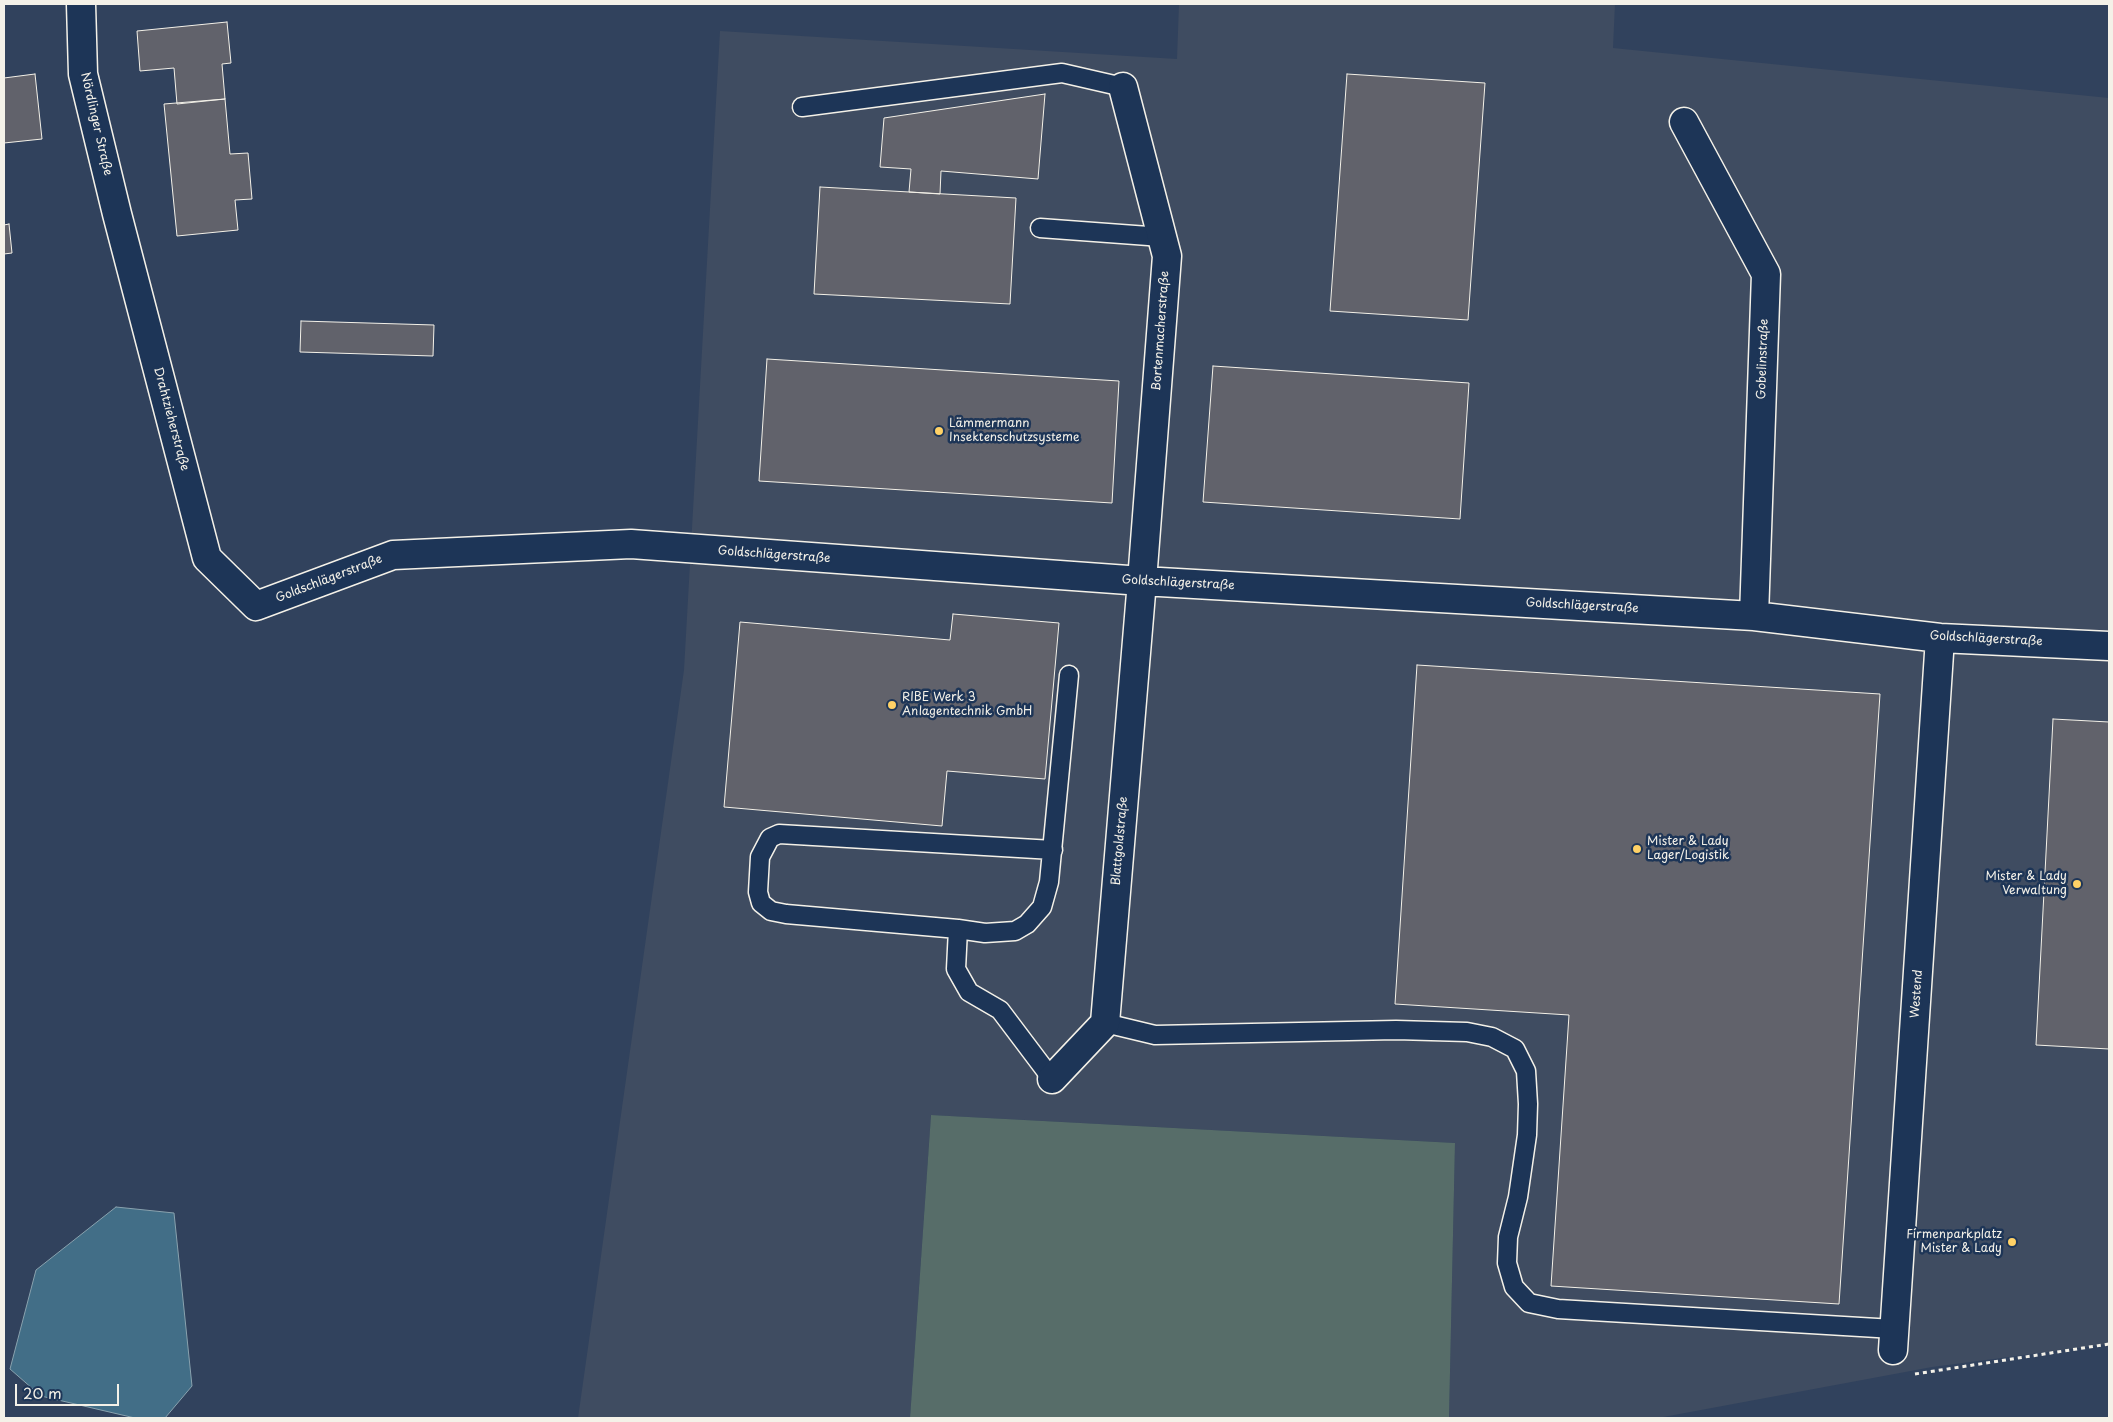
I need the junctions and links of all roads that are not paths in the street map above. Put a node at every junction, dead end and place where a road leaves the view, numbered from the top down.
1 (80, 4) edge
2 (1123, 87) joint
3 (802, 107) dead end
4 (1684, 122) dead end
5 (116, 214) joint
6 (1040, 228) dead end
7 (1162, 237) junction
8 (1142, 581) junction
9 (256, 606) joint
10 (1754, 616) junction
11 (1940, 638) junction
12 (2109, 646) edge
13 (1069, 675) dead end
14 (1053, 850) junction
15 (958, 929) junction
16 (1104, 1023) junction
17 (1052, 1079) joint
18 (1893, 1339) joint

1 - 5 street, Nördlinger Straße
2 - 3 lane
2 - 7 street, Bortenmacherstraße
4 - 10 street, Gobelinstraße
5 - 9 street, Drahtzieherstraße
6 - 7 lane
7 - 8 street, Bortenmacherstraße
8 - 9 street, Goldschlägerstraße
8 - 10 street, Goldschlägerstraße
8 - 16 street, Blattgoldstraße
10 - 11 street, Goldschlägerstraße
11 - 12 street, Goldschlägerstraße
11 - 18 street, Westend
13 - 14 lane
14 - 15 lane
14 - 15 lane
15 - 17 lane
16 - 17 street
16 - 18 lane

